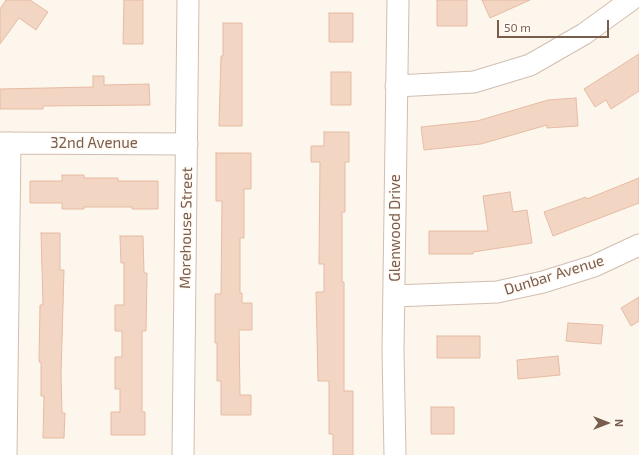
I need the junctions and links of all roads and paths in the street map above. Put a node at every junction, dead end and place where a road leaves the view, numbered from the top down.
1 (188, 0) edge
2 (398, 0) edge
3 (631, 0) edge
4 (396, 86) junction
5 (5, 143) edge
6 (187, 144) junction
7 (639, 245) edge
8 (395, 296) junction
9 (6, 455) edge
10 (183, 455) edge
11 (395, 455) edge

1 - 6 street, Morehouse Street
2 - 4 street, Glenwood Drive
3 - 4 street
4 - 8 street, Glenwood Drive
5 - 6 street, 32nd Avenue
5 - 9 street
6 - 10 street, Morehouse Street
7 - 8 street, Dunbar Avenue
8 - 11 street, Glenwood Drive

